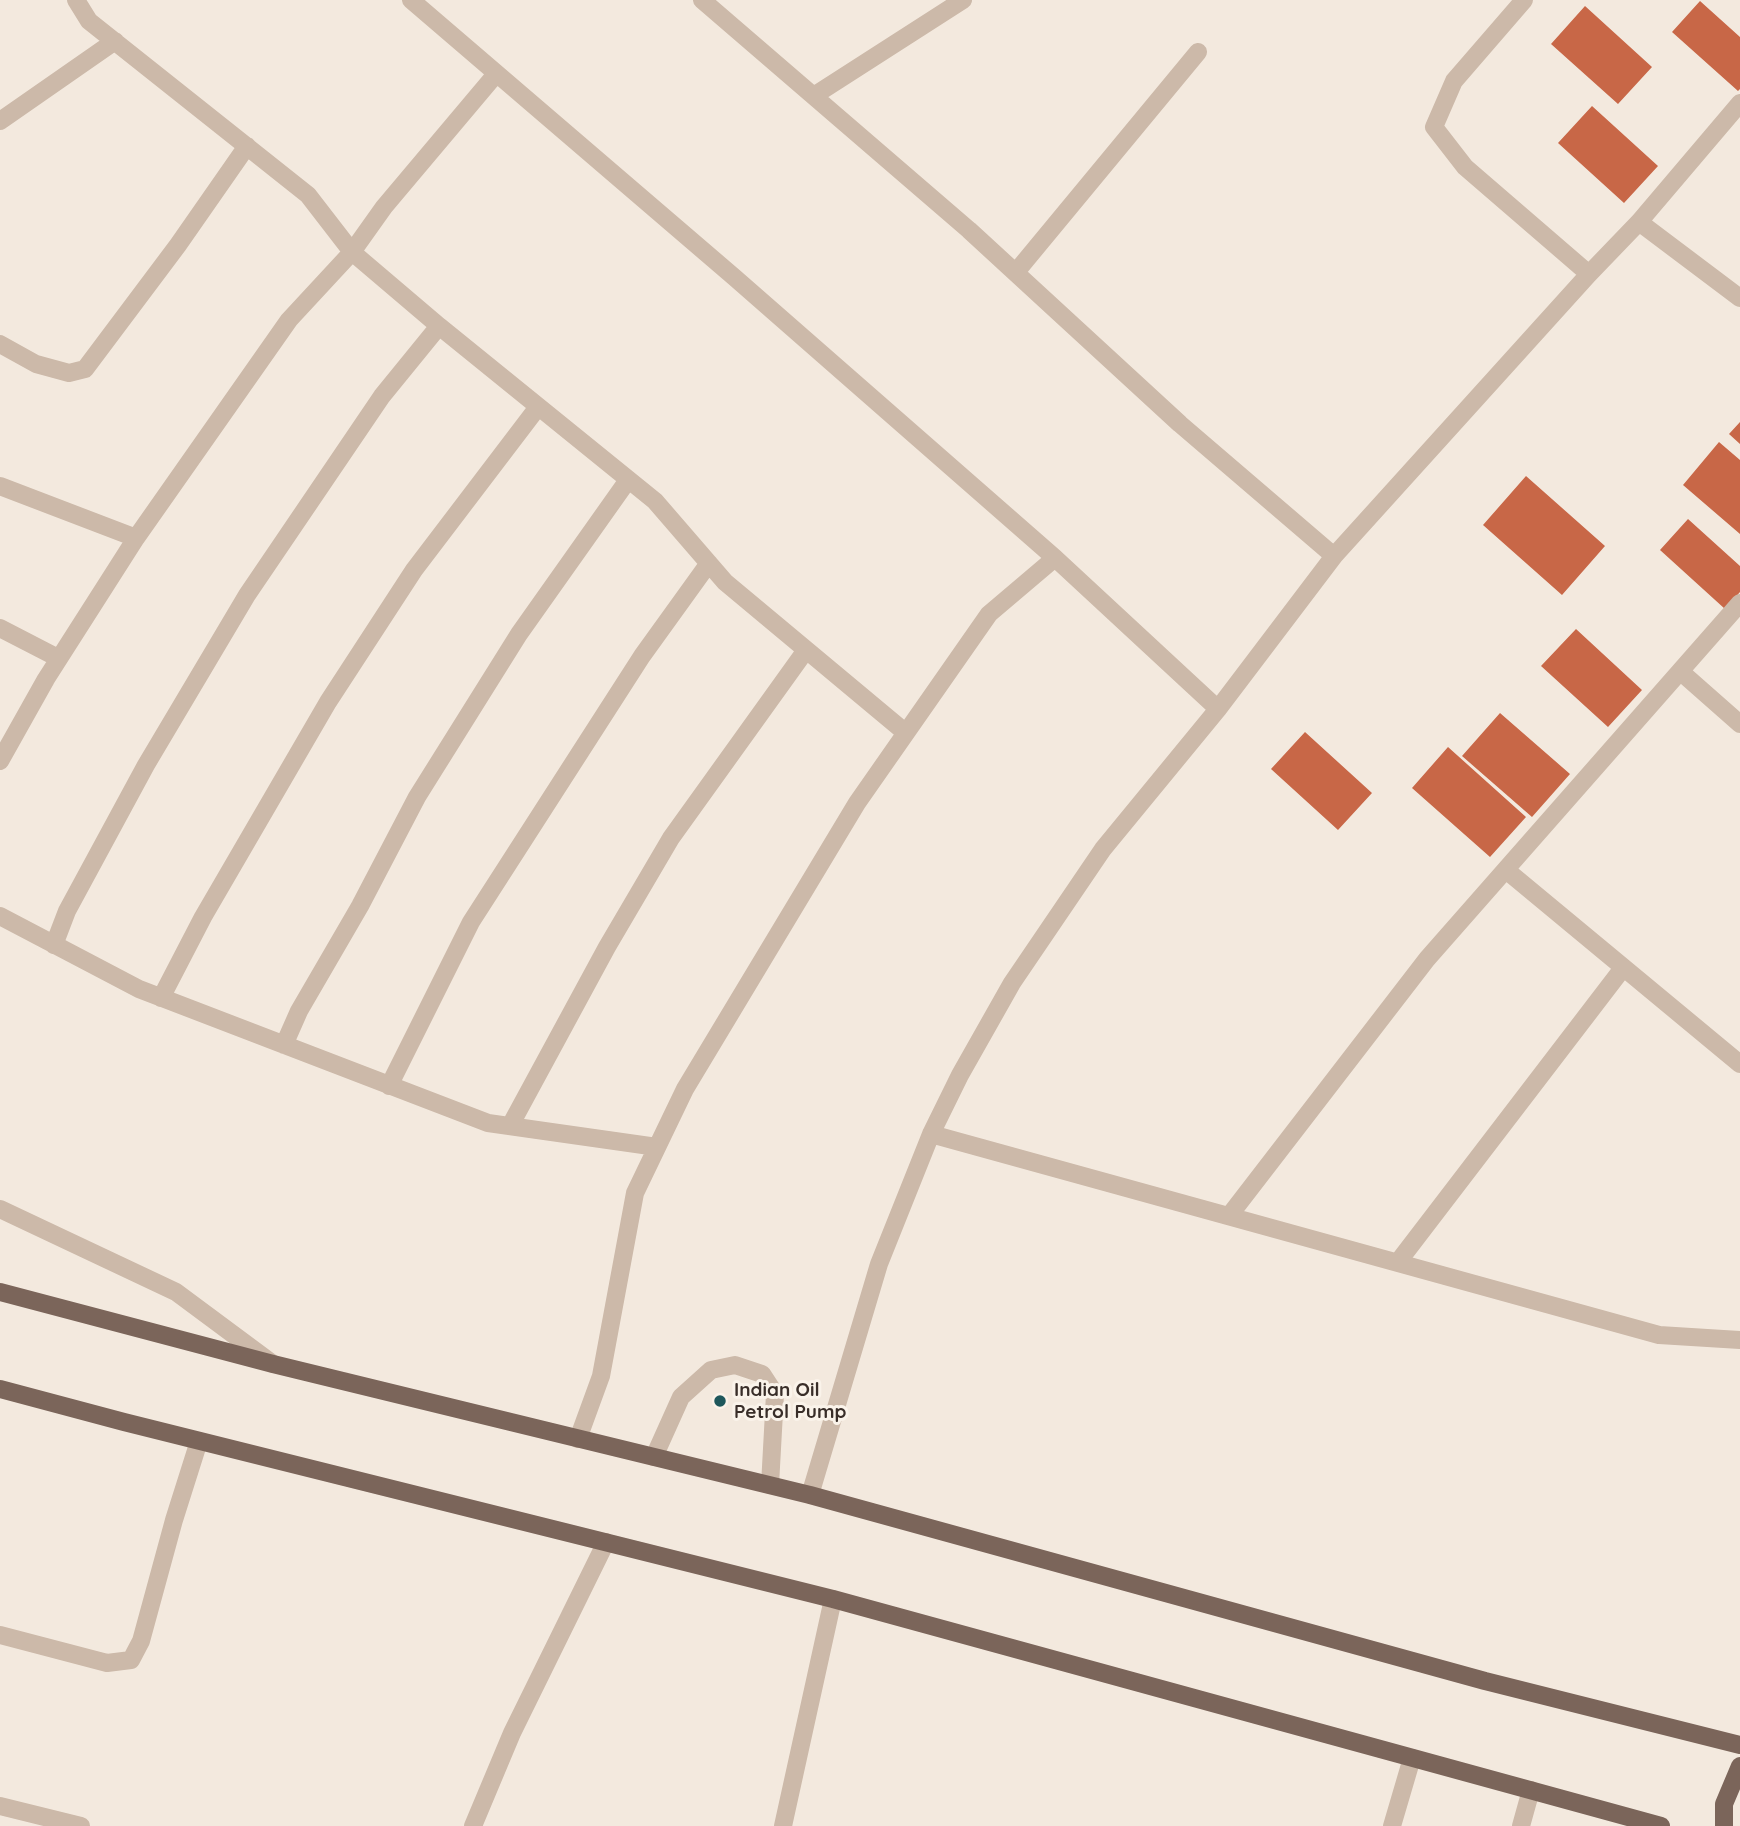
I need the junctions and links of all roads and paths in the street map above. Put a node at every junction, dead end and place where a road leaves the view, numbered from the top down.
1 (76, 0) edge
2 (411, 0) edge
3 (963, 0) edge
4 (1524, 0) edge
5 (710, 2) edge
6 (115, 41) junction
7 (1198, 52) dead end
8 (496, 74) junction
9 (815, 95) junction
10 (1740, 103) edge
11 (0, 121) edge
12 (247, 146) junction
13 (1639, 222) junction
14 (352, 252) junction
15 (1016, 272) junction
16 (1589, 274) junction
17 (1740, 298) edge
18 (439, 326) junction
19 (0, 344) edge
20 (538, 407) junction
21 (628, 480) junction
22 (0, 486) edge
23 (136, 538) junction
24 (1334, 556) junction
25 (1055, 558) junction
26 (709, 563) junction
27 (1740, 603) edge
28 (0, 628) edge
29 (806, 650) junction
30 (58, 658) junction
31 (1681, 672) junction
32 (1218, 709) junction
33 (1740, 723) edge
34 (906, 733) junction
35 (0, 761) edge
36 (1506, 870) junction
37 (0, 916) edge
38 (54, 945) junction
39 (1623, 968) junction
40 (161, 998) junction
41 (284, 1045) junction
42 (1740, 1064) edge
43 (390, 1086) junction
44 (510, 1126) junction
45 (931, 1134) junction
46 (657, 1147) junction
47 (0, 1209) edge
48 (1229, 1216) junction
49 (1398, 1262) junction
50 (0, 1292) edge
51 (1740, 1340) edge
52 (273, 1364) junction
53 (0, 1389) edge
54 (578, 1439) junction
55 (199, 1441) junction
56 (654, 1458) junction
57 (770, 1485) junction
58 (810, 1495) junction
59 (606, 1542) junction
60 (833, 1599) junction
61 (0, 1635) edge
62 (1740, 1745) edge
63 (1412, 1758) junction
64 (1740, 1766) edge
65 (1531, 1790) junction
66 (0, 1806) edge
67 (81, 1826) edge
68 (473, 1826) edge
69 (783, 1826) edge
70 (1392, 1826) edge
71 (1521, 1826) edge
72 (1661, 1826) edge
73 (1724, 1826) edge

1 - 6 street
2 - 8 street
3 - 9 street
4 - 16 street
5 - 9 street
6 - 11 street
6 - 12 street
7 - 15 street
8 - 14 street
8 - 25 street
9 - 15 street
10 - 13 street
12 - 14 street
12 - 19 street
13 - 16 street
13 - 17 street
14 - 18 street
14 - 23 street
15 - 24 street
16 - 24 street
18 - 20 street
18 - 38 street
20 - 21 street
20 - 40 street
21 - 26 street
21 - 41 street
22 - 23 street
23 - 30 street
24 - 32 street
25 - 32 street
25 - 34 street
26 - 29 street
26 - 43 street
27 - 31 street
28 - 30 street
29 - 34 street
29 - 44 street
30 - 35 street
31 - 33 street
31 - 36 street
32 - 45 street
34 - 46 street
36 - 39 street
36 - 48 street
37 - 38 street
38 - 40 street
39 - 42 street
39 - 49 street
40 - 41 street
41 - 43 street
43 - 44 street
44 - 46 street
45 - 48 street
45 - 58 street
46 - 54 street
47 - 52 street
48 - 49 street
49 - 51 street
50 - 52 main road
52 - 54 main road
53 - 55 main road
54 - 56 main road
55 - 59 main road
55 - 61 street
56 - 57 main road
56 - 57 street
57 - 58 main road
58 - 62 main road
59 - 60 main road
59 - 68 street
60 - 63 main road
60 - 69 street
63 - 65 main road
63 - 70 street
64 - 73 main road
65 - 71 street
65 - 72 main road
66 - 67 street

